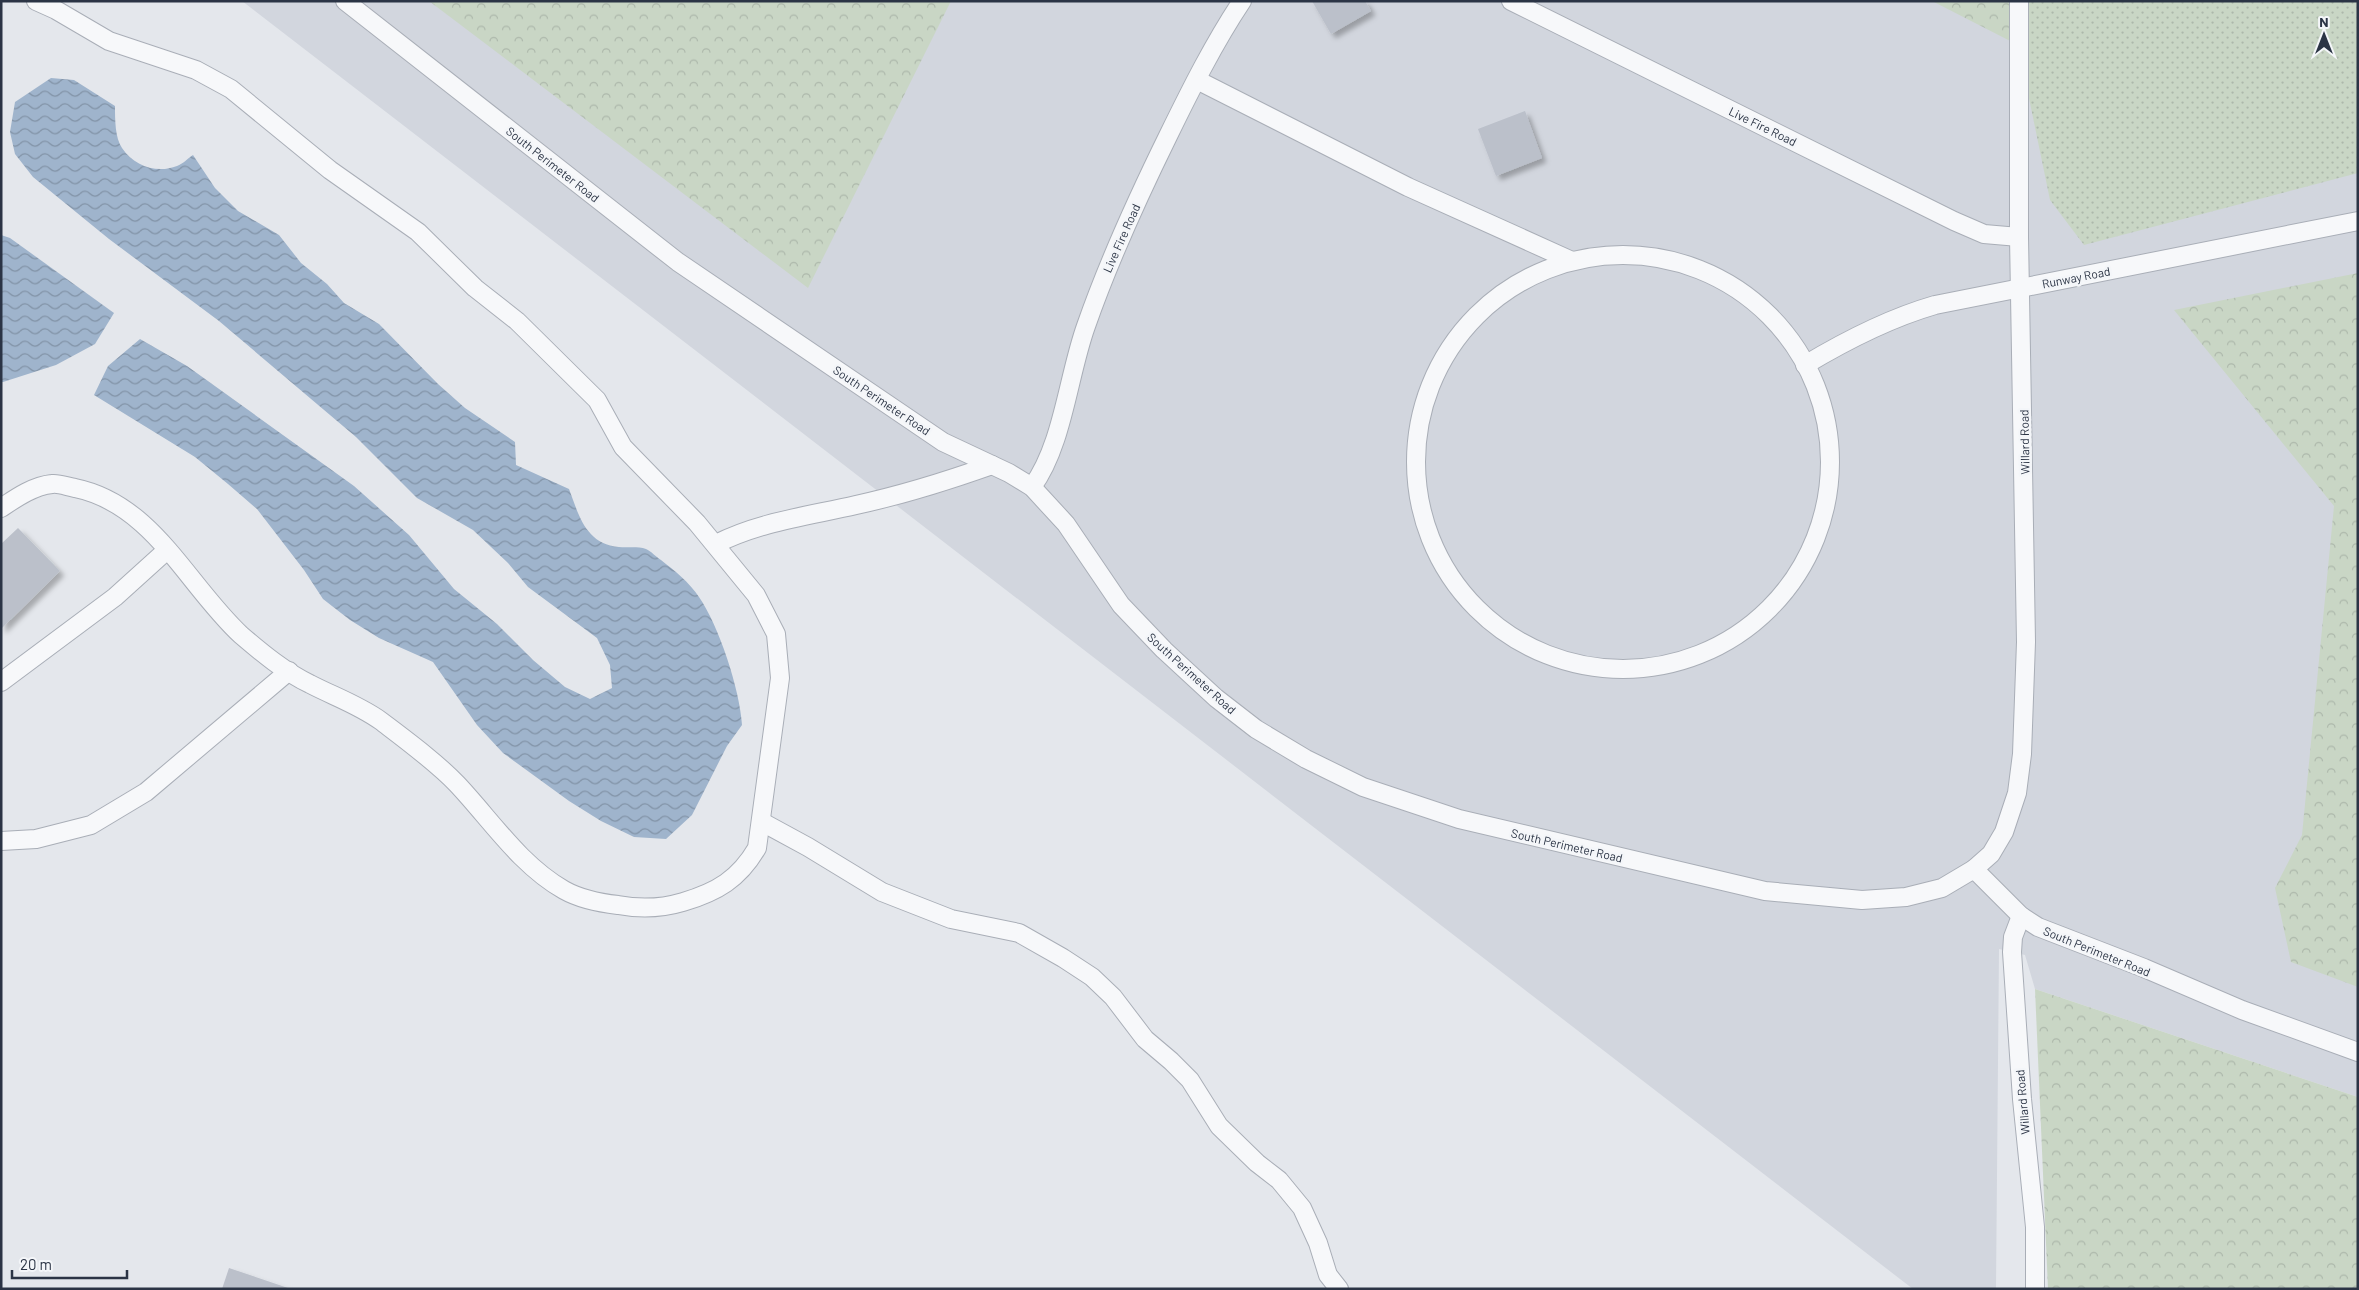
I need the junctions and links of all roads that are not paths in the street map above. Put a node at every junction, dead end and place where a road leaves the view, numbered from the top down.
1 (36, 1) edge
2 (345, 1) edge
3 (1242, 1) edge
4 (1511, 1) edge
5 (2018, 1) edge
6 (1197, 80) junction
7 (2358, 221) edge
8 (2019, 237) junction
9 (1572, 261) junction
10 (2020, 287) junction
11 (1805, 365) junction
12 (992, 464) junction
13 (1032, 487) junction
14 (1, 508) edge
15 (716, 544) junction
16 (167, 550) junction
17 (289, 671) junction
18 (1, 682) edge
19 (762, 822) junction
20 (1, 841) edge
21 (1974, 869) junction
22 (2021, 916) junction
23 (2358, 1052) edge
24 (1339, 1289) edge
25 (2035, 1289) edge

1 - 15 lane
2 - 12 lane, South Perimeter Road
3 - 6 lane, Live Fire Road
4 - 8 lane, Live Fire Road
5 - 8 lane, Willard Road
6 - 9 lane
6 - 13 lane, Live Fire Road
7 - 10 lane, Runway Road
8 - 10 lane, Willard Road
9 - 11 lane
9 - 11 lane
10 - 11 lane, Runway Road
10 - 21 lane, Willard Road
12 - 13 lane, South Perimeter Road
12 - 15 lane
13 - 21 lane, South Perimeter Road
14 - 16 lane
15 - 19 lane
16 - 17 lane
16 - 18 lane
17 - 19 lane
17 - 20 lane
19 - 24 lane
21 - 22 lane, South Perimeter Road
22 - 23 lane, South Perimeter Road
22 - 25 lane, Willard Road

